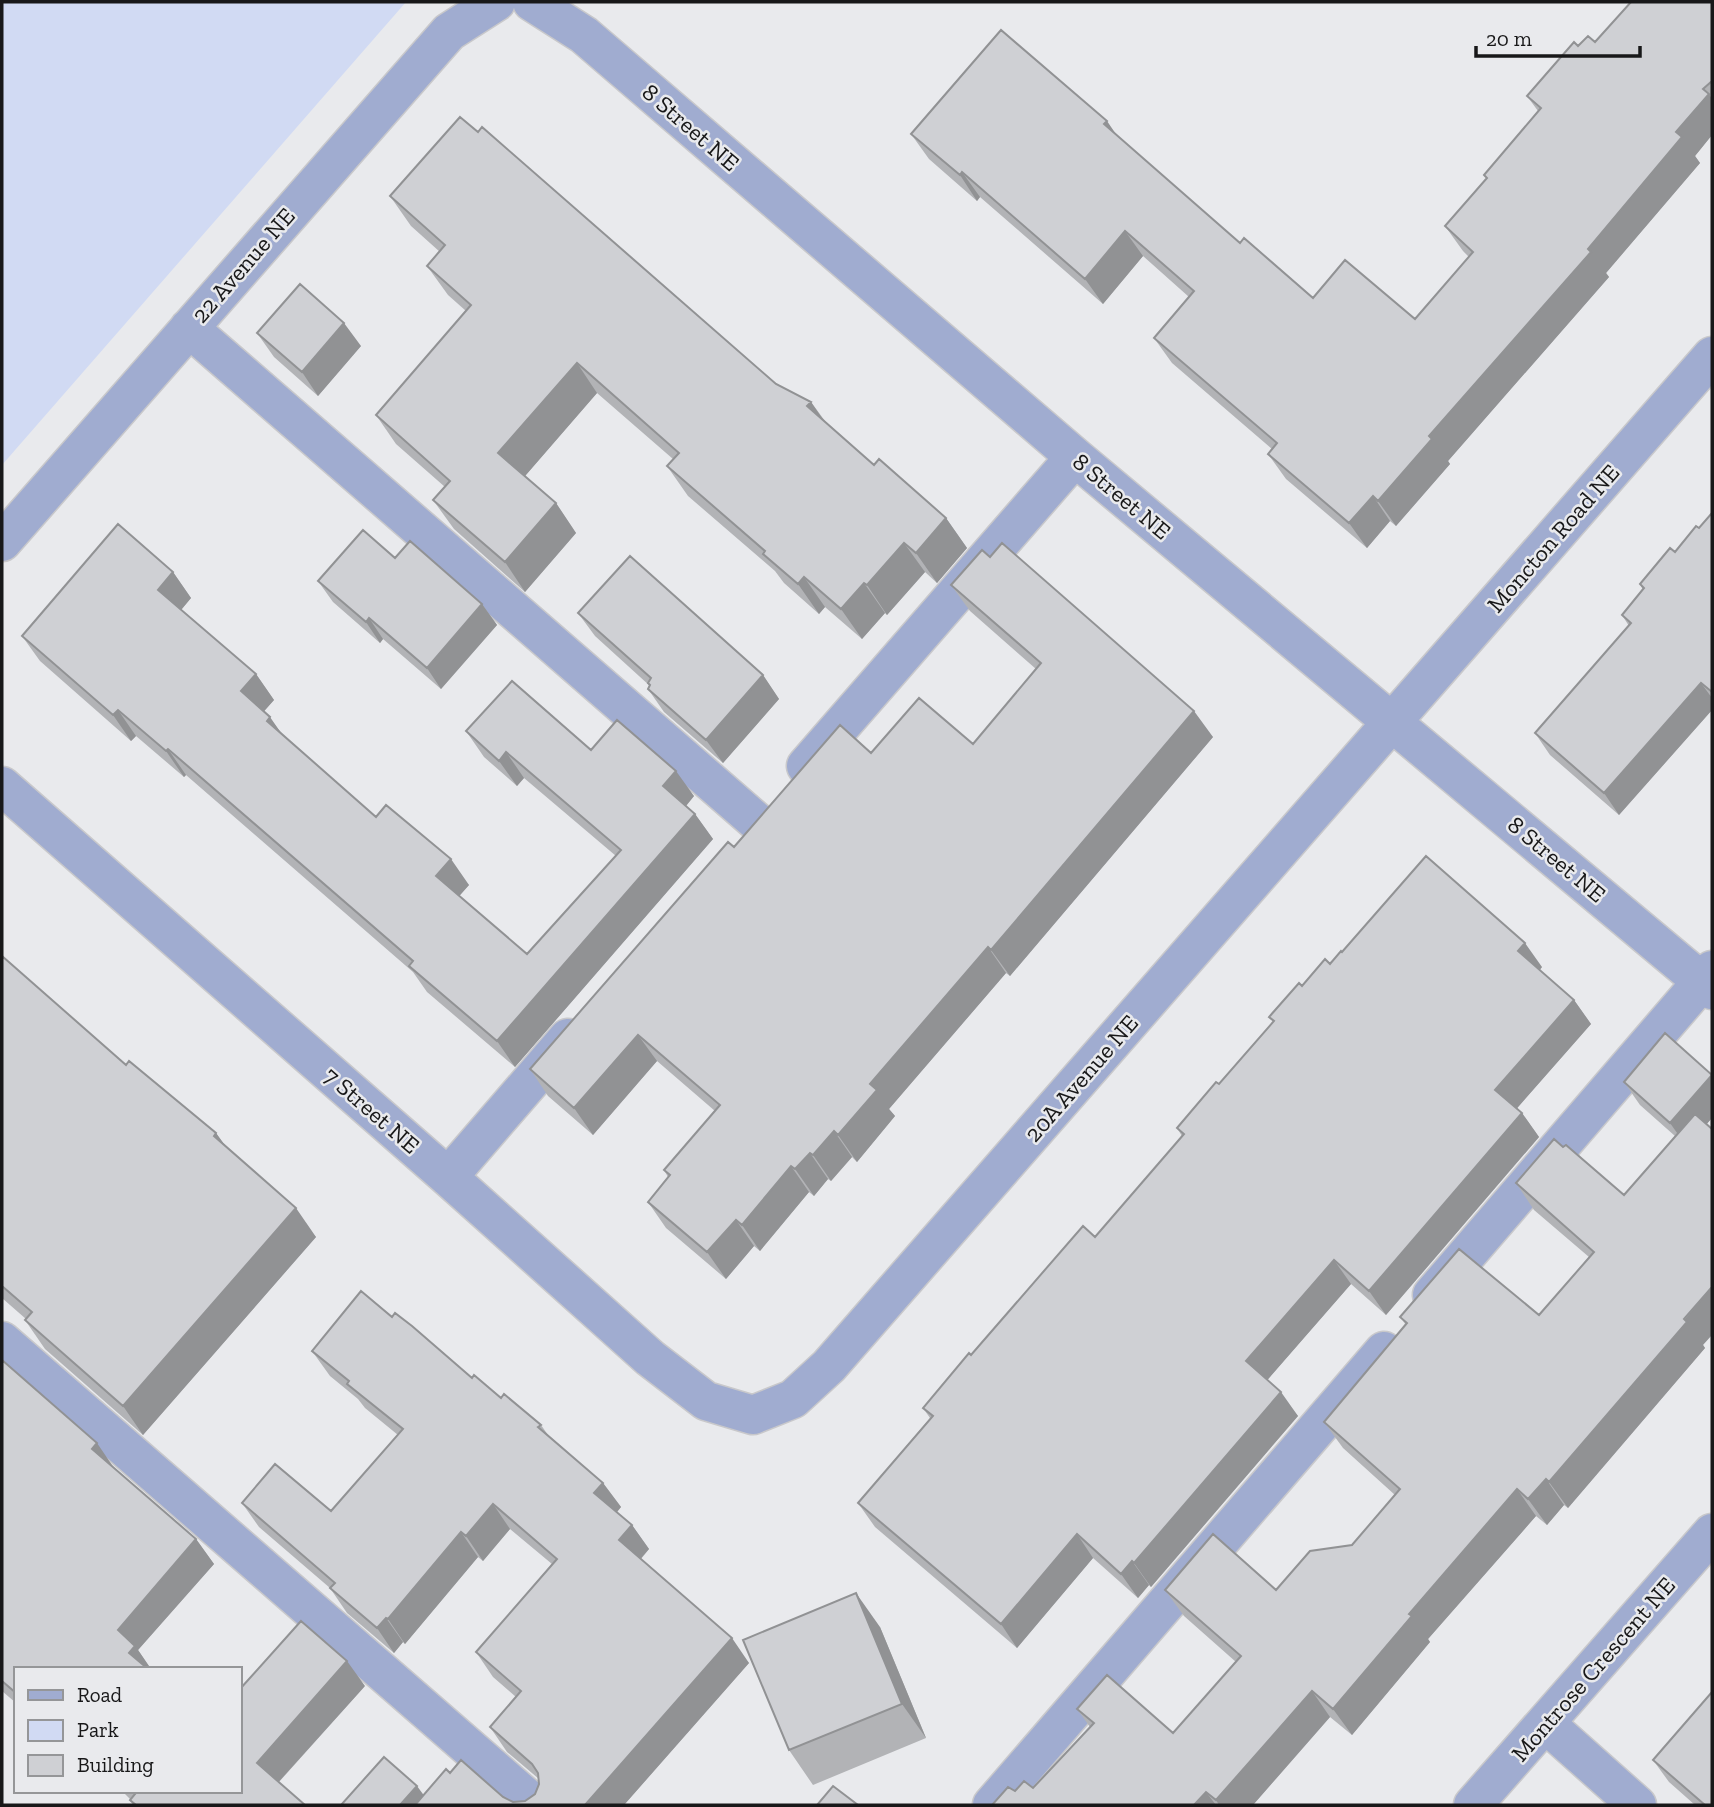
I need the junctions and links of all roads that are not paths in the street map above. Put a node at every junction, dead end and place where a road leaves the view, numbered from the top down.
1 (496, 2) edge
2 (532, 2) edge
3 (188, 327) junction
4 (1712, 356) edge
5 (1075, 457) junction
6 (2, 542) edge
7 (1393, 721) junction
8 (2, 786) edge
9 (757, 822) junction
10 (730, 853) edge
11 (1709, 981) edge
12 (594, 1009) edge
13 (448, 1177) junction
14 (2, 1341) edge
15 (753, 1415) joint
16 (1712, 1533) edge
17 (1546, 1724) junction
18 (535, 1805) edge
19 (992, 1805) edge
20 (1473, 1805) edge
21 (1637, 1805) edge

1 - 3 street, 22 Avenue NE
2 - 5 street, 8 Street NE
3 - 6 street, 22 Avenue NE
3 - 9 street
4 - 7 street, Moncton Road NE
5 - 7 street, 8 Street NE
5 - 9 street
7 - 11 street, 8 Street NE
7 - 15 street, 20A Avenue NE
8 - 13 street, 7 Street NE
9 - 10 street
11 - 19 street
12 - 13 street
13 - 15 street, 7 Street NE
14 - 18 street
16 - 17 street, Montrose Crescent NE
17 - 20 street, Montrose Crescent NE
17 - 21 street

